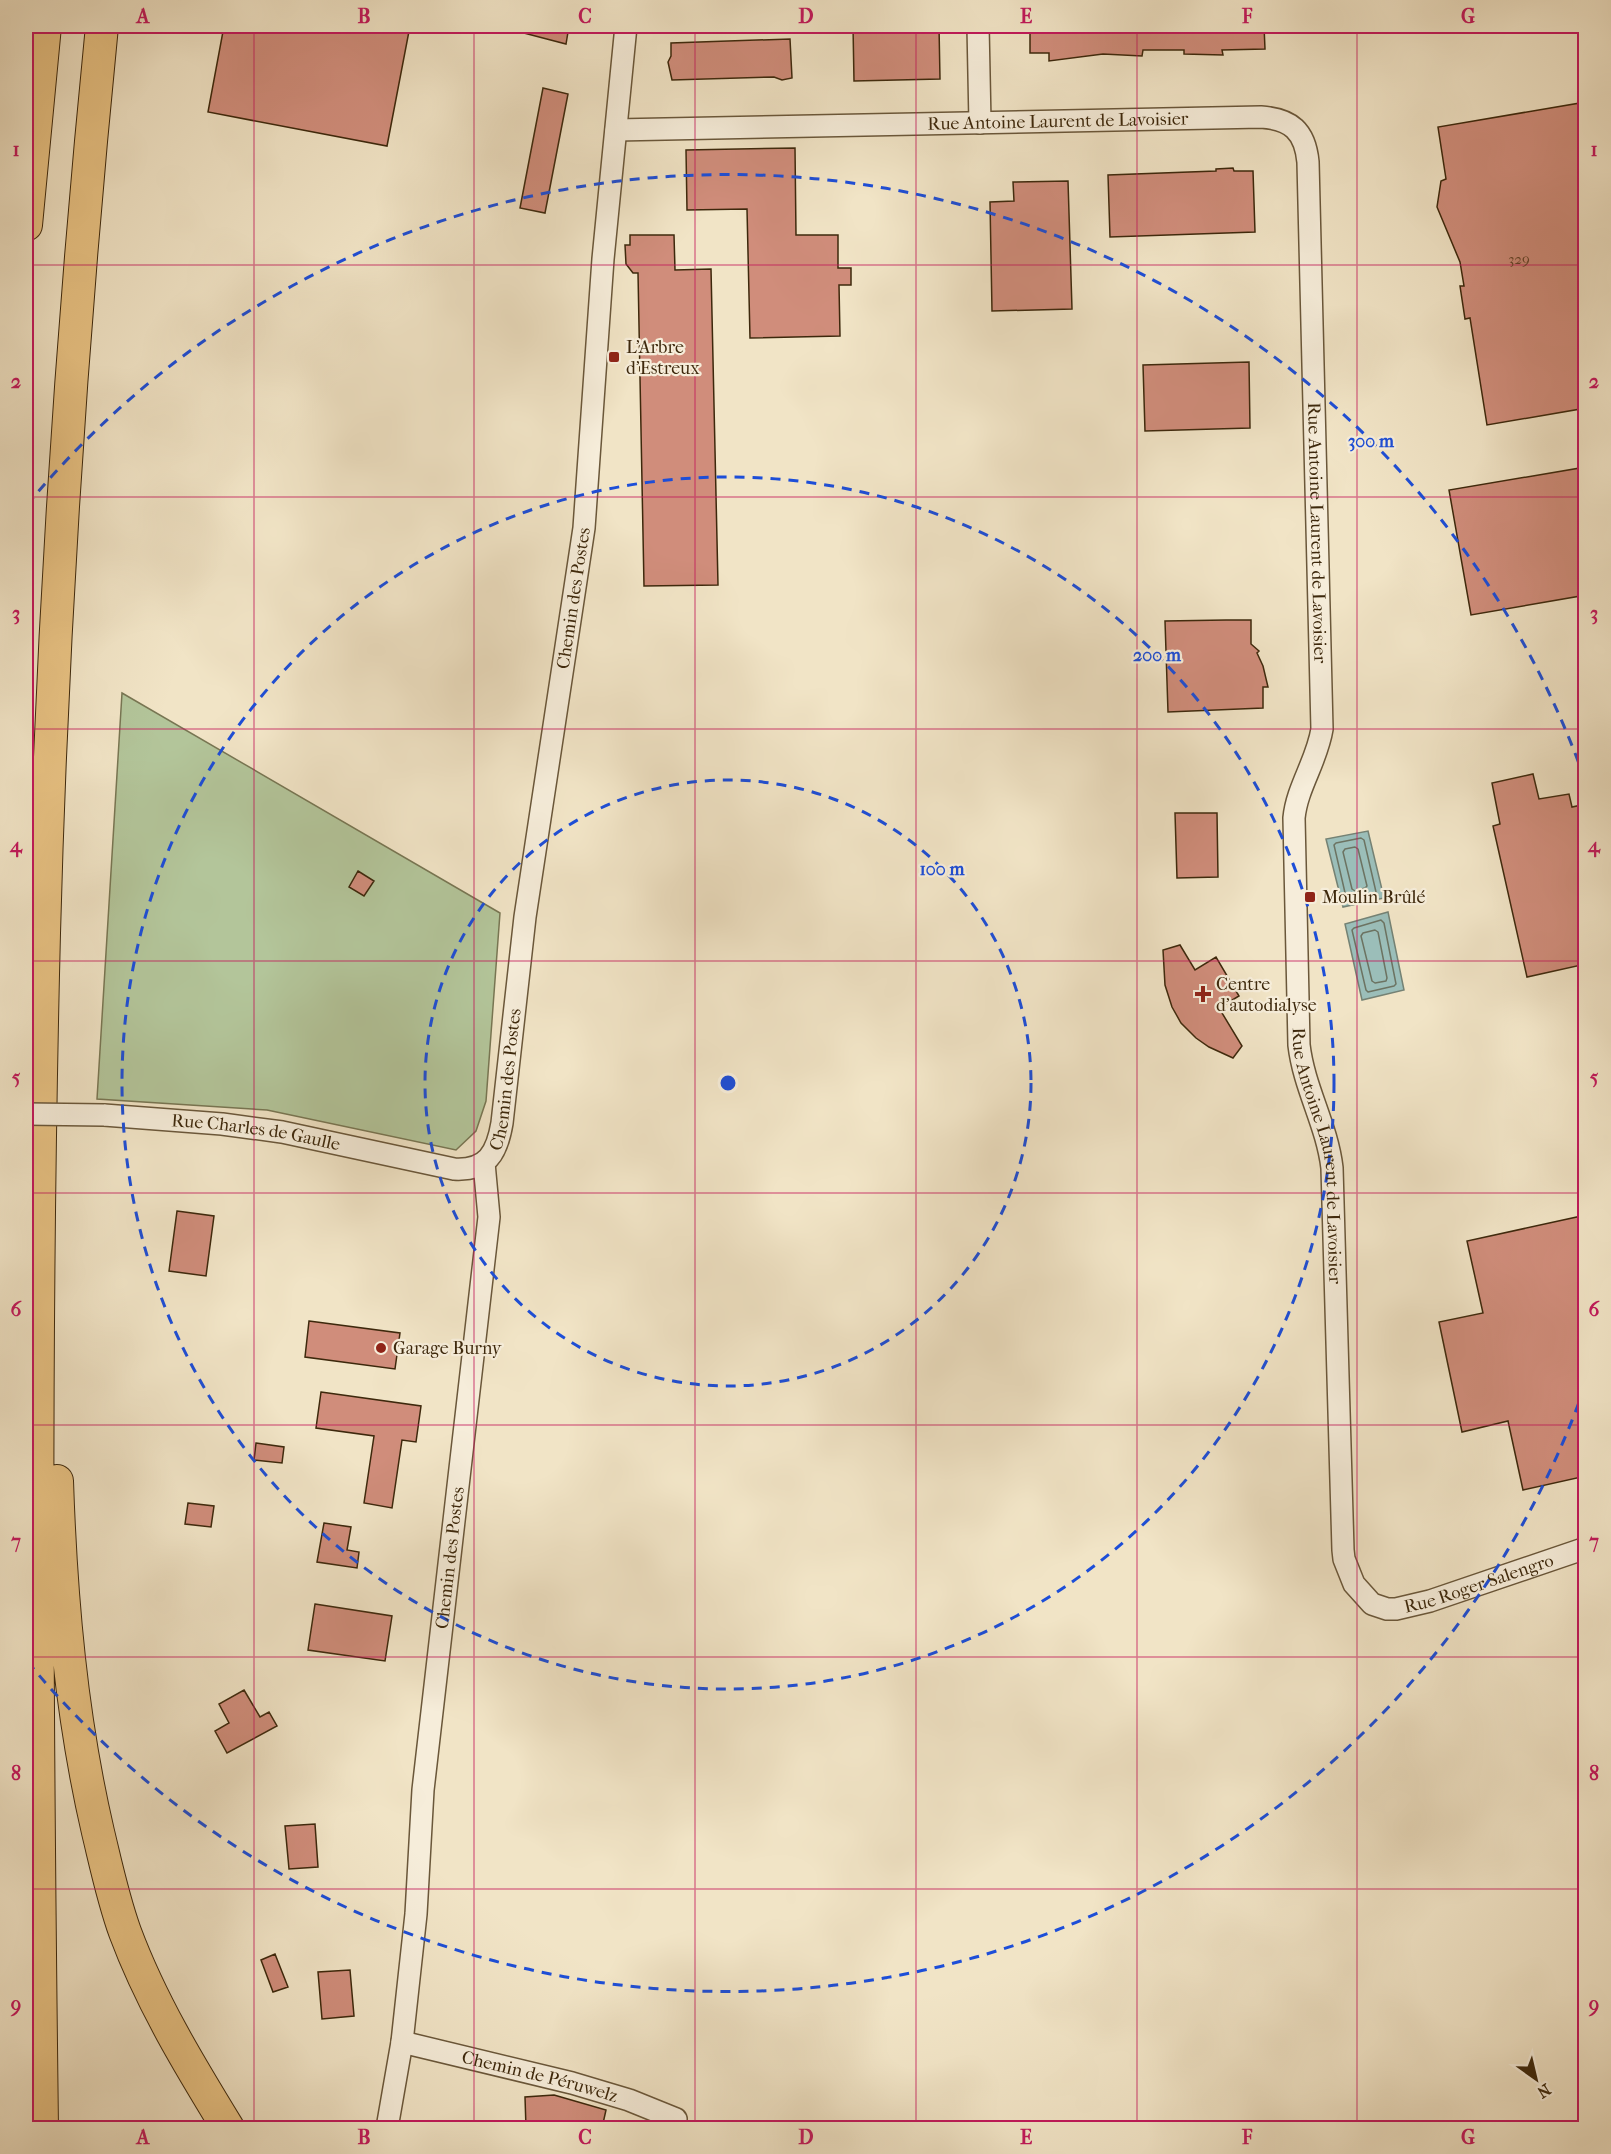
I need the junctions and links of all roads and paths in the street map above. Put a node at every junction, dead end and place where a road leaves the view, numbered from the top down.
1 (45, 26) edge
2 (102, 26) edge
3 (626, 26) edge
4 (978, 26) edge
5 (980, 123) junction
6 (616, 130) junction
7 (26, 225) edge
8 (26, 1114) edge
9 (484, 1163) junction
10 (39, 1170) junction
11 (1586, 1548) edge
12 (1372, 1604) joint
13 (402, 2042) junction
14 (676, 2119) dead end
15 (42, 2128) edge
16 (228, 2128) edge
17 (387, 2128) edge

1 - 7 highway
2 - 10 highway
3 - 6 street, Chemin des Postes
4 - 5 street
5 - 6 street, Rue Antoine Laurent de Lavoisier
5 - 12 street, Rue Antoine Laurent de Lavoisier
6 - 9 street, Chemin des Postes
8 - 9 street, Rue Charles de Gaulle, bridge
9 - 13 street, Chemin des Postes
10 - 15 highway
10 - 16 highway
11 - 12 street, Rue Roger Salengro
13 - 14 street, Chemin de Péruwelz
13 - 17 street, Chemin des Postes

